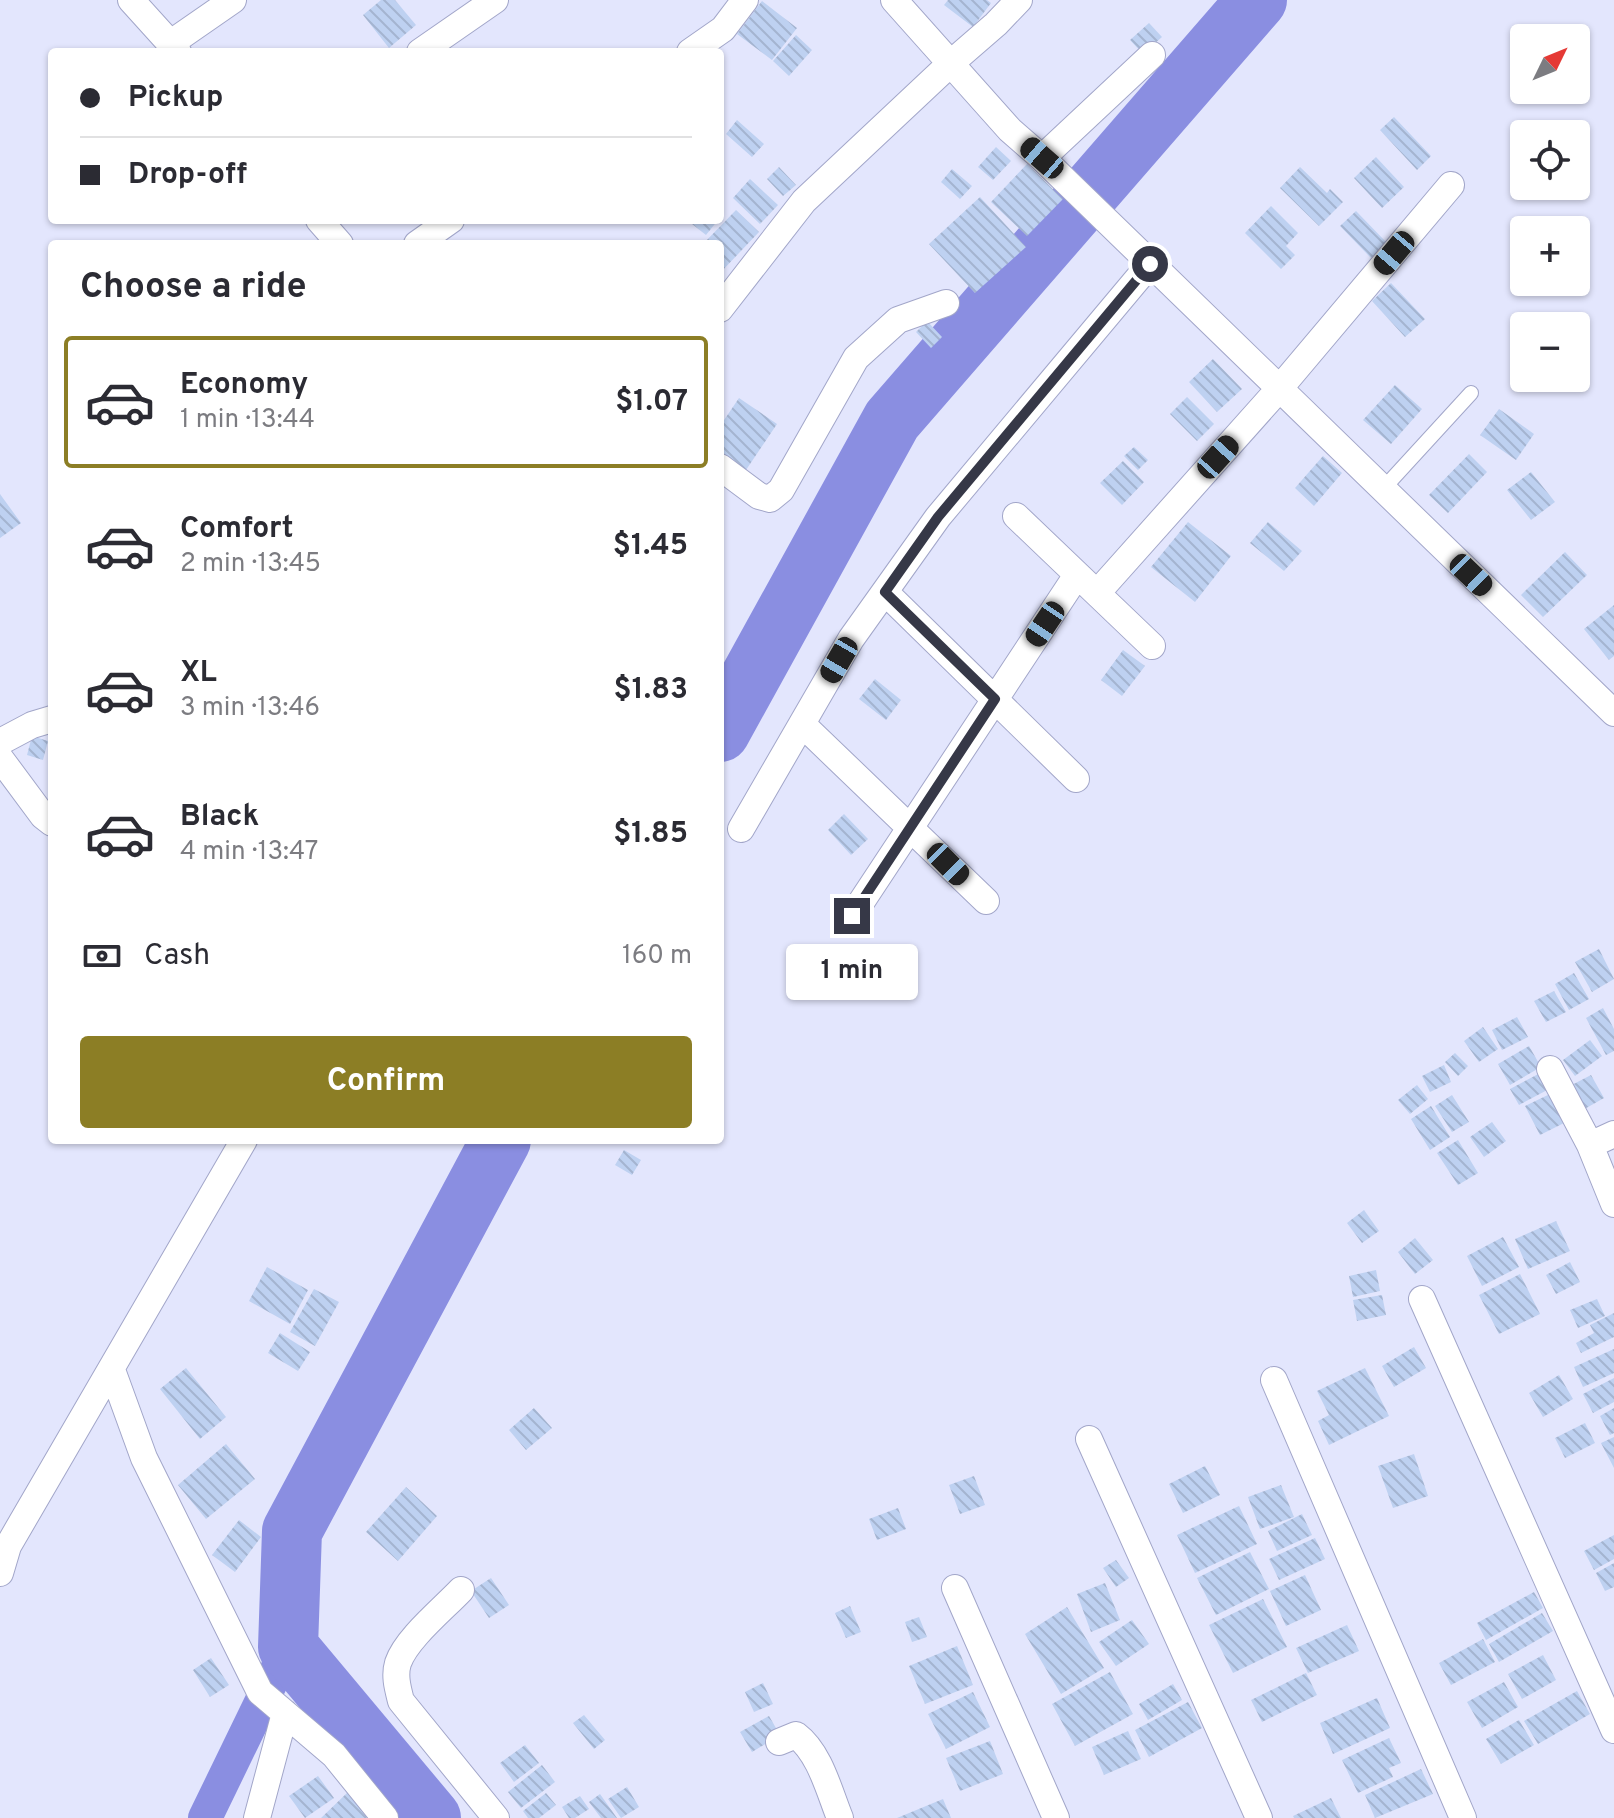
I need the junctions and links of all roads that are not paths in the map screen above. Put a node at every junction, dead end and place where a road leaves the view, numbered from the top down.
1 (131, 0) edge
2 (233, 0) edge
3 (495, 0) edge
4 (745, 0) edge
5 (894, 0) edge
6 (1019, 0) edge
7 (174, 47) edge
8 (426, 48) edge
9 (696, 48) edge
10 (1152, 55) dead end
11 (951, 63) junction
12 (1042, 158) junction
13 (1451, 185) dead end
14 (322, 224) edge
15 (445, 224) edge
16 (336, 240) edge
17 (423, 240) edge
18 (1144, 258) junction
19 (946, 303) dead end
20 (724, 304) edge
21 (1279, 389) junction
22 (1471, 393) dead end
23 (724, 470) edge
24 (1383, 489) junction
25 (1016, 516) dead end
26 (1087, 584) junction
27 (885, 592) junction
28 (1152, 646) dead end
29 (995, 699) junction
30 (1610, 703) edge
31 (48, 720) edge
32 (802, 724) junction
33 (0, 742) edge
34 (0, 758) edge
35 (1076, 779) dead end
36 (48, 820) edge
37 (911, 827) junction
38 (741, 829) dead end
39 (986, 901) dead end
40 (852, 916) dead end
41 (1550, 1069) dead end
42 (1602, 1140) edge
43 (242, 1144) edge
44 (1614, 1204) edge
45 (1422, 1299) dead end
46 (112, 1370) junction
47 (1274, 1380) dead end
48 (1089, 1439) dead end
49 (0, 1573) edge
50 (955, 1588) dead end
51 (461, 1590) dead end
52 (285, 1713) junction
53 (1614, 1730) edge
54 (779, 1742) dead end
55 (257, 1818) edge
56 (385, 1818) edge
57 (496, 1818) edge
58 (840, 1818) edge
59 (1056, 1818) edge
60 (1259, 1818) edge
61 (1463, 1818) edge

1 - 7 street
2 - 7 street
3 - 8 street
4 - 9 street
5 - 11 street
6 - 11 street
10 - 12 street
11 - 12 street
11 - 20 street
12 - 18 street
13 - 21 street
14 - 16 street
15 - 17 street
18 - 21 street
18 - 27 street
19 - 23 street
21 - 24 street
21 - 26 street
22 - 24 lane
24 - 30 street
25 - 26 street
26 - 28 street
26 - 29 street
27 - 29 street
27 - 32 street
29 - 35 street
29 - 37 street
31 - 33 street
32 - 37 street
32 - 38 street
34 - 36 street
37 - 39 street
37 - 40 street
41 - 42 street
42 - 44 street
43 - 46 street
45 - 53 street
46 - 49 street
46 - 52 street
47 - 61 street
48 - 60 street
50 - 59 street
51 - 57 street
52 - 55 street
52 - 56 street
54 - 58 street

